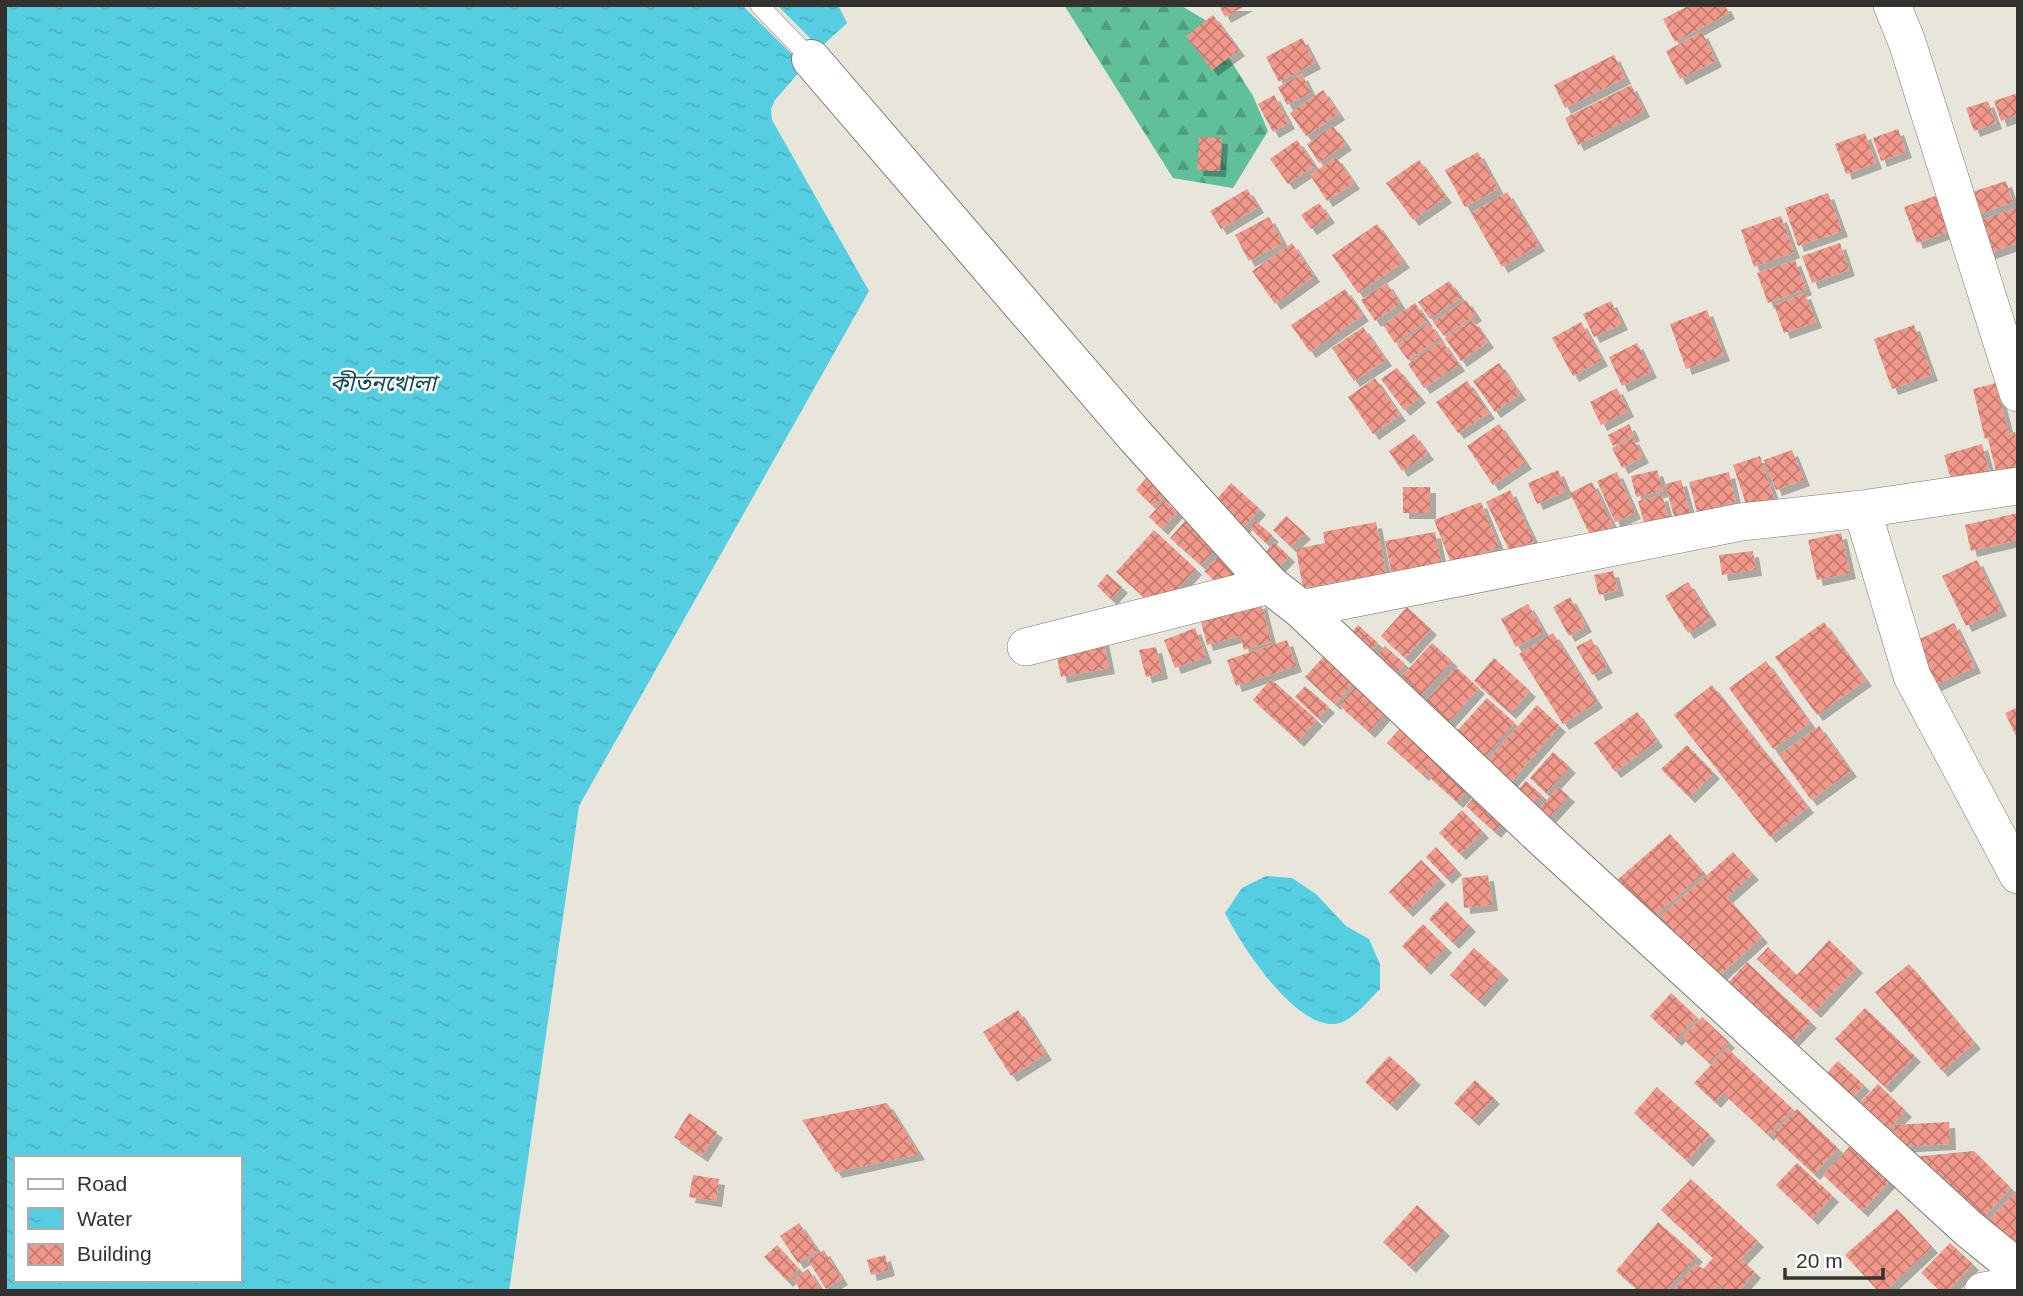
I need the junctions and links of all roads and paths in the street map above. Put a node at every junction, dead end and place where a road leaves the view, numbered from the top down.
1 (759, 5) edge
2 (1892, 5) edge
3 (811, 59) joint
4 (2018, 393) edge
5 (2018, 486) edge
6 (1862, 509) junction
7 (1270, 585) junction
8 (1301, 609) junction
9 (1026, 647) dead end
10 (2018, 876) edge
11 (2018, 1269) edge
12 (2018, 1285) edge
13 (1983, 1291) edge

1 - 3 lane
2 - 4 street
3 - 7 main road
5 - 6 street
6 - 8 street
6 - 10 street
7 - 8 main road
7 - 9 street
8 - 11 main road
12 - 13 street

